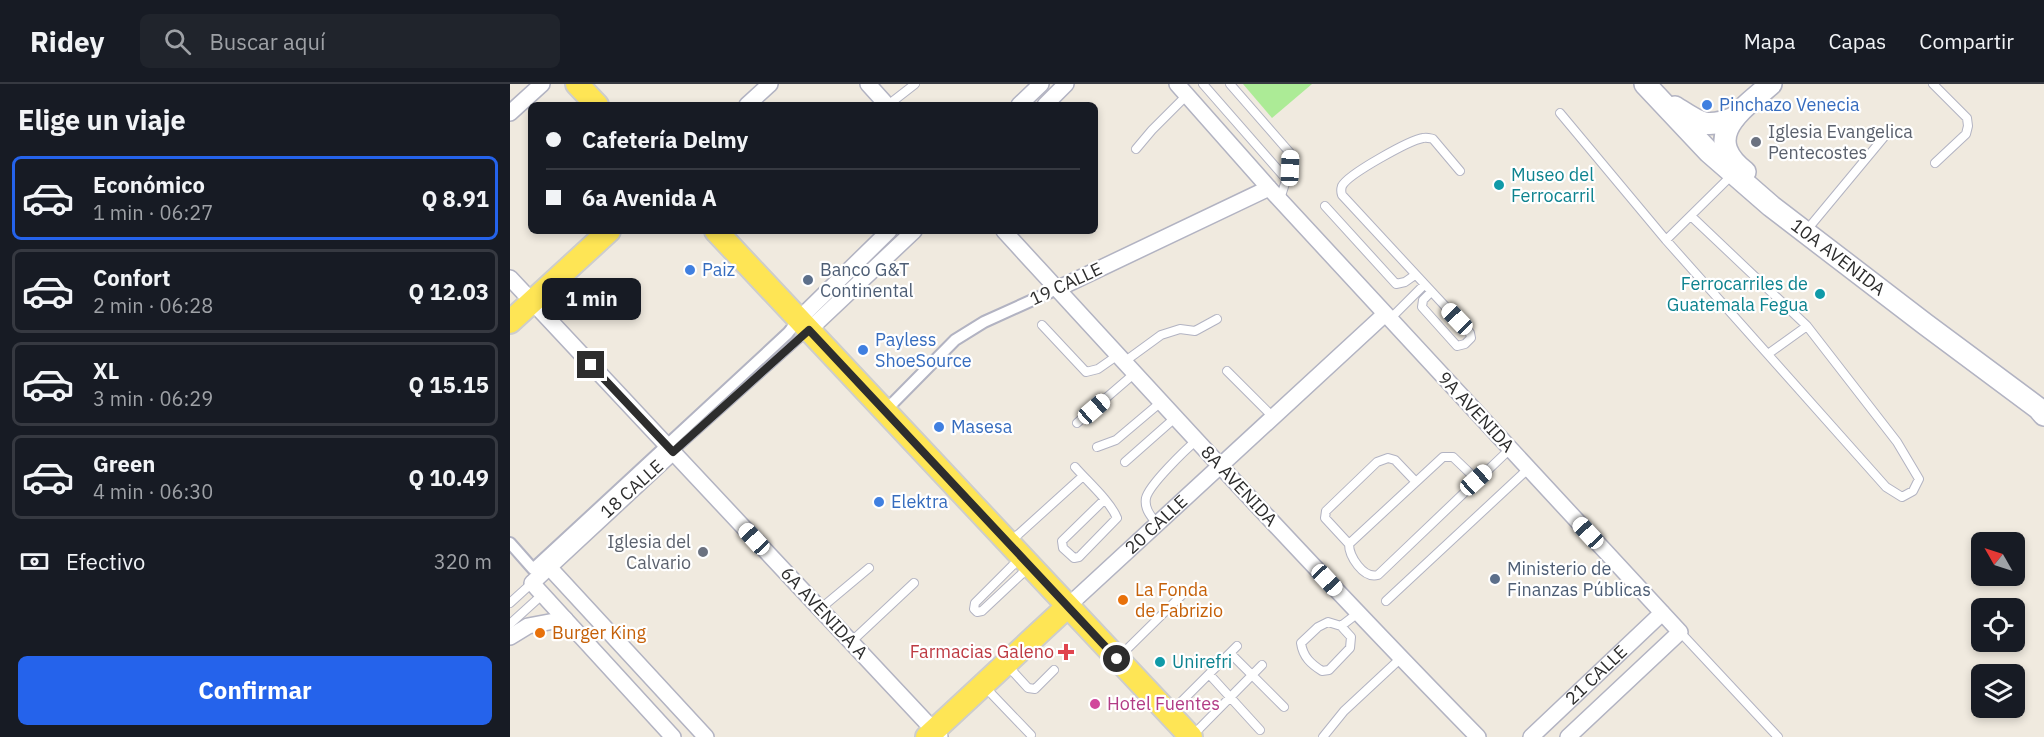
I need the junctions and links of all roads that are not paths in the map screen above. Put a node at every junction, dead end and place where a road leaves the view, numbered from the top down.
1 (542, 84) edge
2 (578, 84) edge
3 (770, 84) edge
4 (868, 84) edge
5 (915, 84) edge
6 (1041, 84) edge
7 (1066, 84) edge
8 (1203, 84) edge
9 (1230, 84) edge
10 (1771, 84) edge
11 (1933, 84) edge
12 (1182, 89) edge
13 (1652, 90) edge
14 (594, 102) edge
15 (750, 102) edge
16 (885, 102) edge
17 (892, 102) edge
18 (1022, 102) edge
19 (1048, 102) edge
20 (510, 113) edge
21 (1560, 113) dead end
22 (1734, 118) junction
23 (1890, 131) dead end
24 (1136, 148) dead end
25 (1935, 163) dead end
26 (1460, 171) dead end
27 (1733, 173) junction
28 (1287, 180) junction
29 (1269, 188) junction
30 (1280, 200) junction
31 (1325, 207) dead end
32 (1691, 216) junction
33 (1811, 225) junction
34 (606, 234) edge
35 (719, 234) edge
36 (886, 234) edge
37 (910, 234) edge
38 (1007, 234) edge
39 (1666, 240) junction
40 (1415, 275) junction
41 (510, 279) edge
42 (1424, 285) junction
43 (1057, 289) junction
44 (1431, 292) junction
45 (532, 302) junction
46 (1387, 316) junction
47 (1217, 319) dead end
48 (510, 322) edge
49 (1042, 324) dead end
50 (804, 325) junction
51 (1807, 326) junction
52 (1768, 354) junction
53 (1126, 363) junction
54 (1227, 371) dead end
55 (1161, 402) junction
56 (2044, 402) edge
57 (885, 411) junction
58 (2044, 415) edge
59 (1176, 417) junction
60 (1273, 417) junction
61 (1077, 423) dead end
62 (1197, 440) junction
63 (1097, 447) dead end
64 (670, 448) junction
65 (1510, 449) junction
66 (1125, 462) dead end
67 (1220, 466) junction
68 (1075, 467) dead end
69 (1528, 470) junction
70 (1083, 476) junction
71 (1476, 480) junction
72 (1416, 482) junction
73 (1104, 500) junction
74 (1157, 524) junction
75 (510, 543) edge
76 (1349, 544) junction
77 (1020, 555) junction
78 (869, 568) dead end
79 (538, 573) junction
80 (914, 583) dead end
81 (543, 594) junction
82 (1183, 594) dead end
83 (1386, 601) dead end
84 (510, 603) edge
85 (1068, 606) junction
86 (820, 609) junction
87 (1358, 612) junction
88 (1662, 613) junction
89 (565, 619) junction
90 (510, 624) edge
91 (1341, 626) junction
92 (1680, 632) junction
93 (510, 637) edge
94 (851, 642) junction
95 (1237, 646) dead end
96 (1230, 653) junction
97 (1401, 658) junction
98 (1117, 659) junction
99 (1005, 664) junction
100 (1262, 665) dead end
101 (1054, 670) dead end
102 (1209, 674) junction
103 (1252, 675) junction
104 (983, 685) junction
105 (1230, 697) junction
106 (1284, 707) dead end
107 (1169, 714) junction
108 (1260, 730) dead end
109 (934, 735) edge
110 (1031, 735) dead end
111 (673, 737) edge
112 (706, 737) edge
113 (1191, 737) edge
114 (1323, 737) edge
115 (1478, 737) edge
116 (1531, 737) edge
117 (1568, 737) edge
118 (1778, 737) edge

1 - 20 street
2 - 14 main road
3 - 15 street
4 - 16 street
5 - 17 lane
6 - 18 street
7 - 19 street
8 - 28 lane
9 - 28 lane
10 - 22 main road
11 - 25 lane
12 - 24 lane
12 - 29 street, 9A AVENIDA
13 - 22 main road
13 - 27 main road, 10A AVENIDA
21 - 39 lane
22 - 33 main road, 10A AVENIDA
23 - 33 lane
26 - 40 lane
27 - 32 lane
27 - 58 main road, 10A AVENIDA
28 - 30 lane
29 - 30 street, 9A AVENIDA
29 - 43 street, 19 CALLE
30 - 46 street, 9A AVENIDA
31 - 40 lane
32 - 39 lane
32 - 51 lane
33 - 56 main road, 10A AVENIDA
34 - 45 main road
35 - 50 main road
36 - 50 street, 18 CALLE
37 - 50 street, 18 CALLE
38 - 43 street, 8A AVENIDA
39 - 52 lane
40 - 42 lane
41 - 45 street, 6A AVENIDA A
42 - 44 lane
42 - 46 lane
43 - 53 street, 8A AVENIDA
43 - 57 street, 19 CALLE
44 - 44 lane
45 - 48 main road
45 - 64 street, 6A AVENIDA A
46 - 60 street, 20 CALLE
46 - 65 street, 9A AVENIDA
47 - 53 lane
49 - 53 lane
50 - 57 main road
50 - 64 street, 18 CALLE
51 - 52 lane
51 - 52 lane
53 - 55 street, 8A AVENIDA
53 - 61 lane
54 - 60 lane
55 - 59 street, 8A AVENIDA
55 - 63 lane
57 - 77 main road
59 - 62 street, 8A AVENIDA
59 - 66 lane
60 - 67 street, 20 CALLE
62 - 67 street, 8A AVENIDA
62 - 74 lane
64 - 79 street, 18 CALLE
64 - 86 street, 6A AVENIDA A
65 - 69 street, 9A AVENIDA
65 - 71 lane
67 - 74 street, 20 CALLE
67 - 87 street, 8A AVENIDA
68 - 70 lane
69 - 83 lane
69 - 88 street, 9A AVENIDA
70 - 73 lane
70 - 77 lane
71 - 72 lane
71 - 76 lane
72 - 76 lane
72 - 76 lane
73 - 73 lane
74 - 85 street, 20 CALLE
75 - 79 street
77 - 77 lane
77 - 85 main road
78 - 86 lane
79 - 81 street
79 - 84 lane, 18 CALLE
79 - 112 street
80 - 94 lane
81 - 89 street
81 - 90 lane
82 - 98 lane
85 - 98 main road
85 - 99 main road, 20 CALLE
86 - 94 street, 6A AVENIDA A
87 - 91 lane
87 - 97 street, 8A AVENIDA
88 - 92 street, 9A AVENIDA
88 - 116 street, 21 CALLE
89 - 93 street
89 - 111 street
91 - 91 lane
92 - 117 street, 21 CALLE
92 - 118 lane, 9A AVENIDA
94 - 109 street, 6A AVENIDA A
95 - 96 lane
96 - 102 lane
96 - 103 lane
97 - 114 lane
97 - 115 street, 8A AVENIDA
98 - 107 main road
99 - 101 lane
99 - 104 main road, 20 CALLE
100 - 103 lane
102 - 105 lane
102 - 107 lane
103 - 105 lane
103 - 106 lane
104 - 109 main road, 20 CALLE
104 - 110 lane
105 - 108 lane
105 - 113 lane
107 - 113 main road

